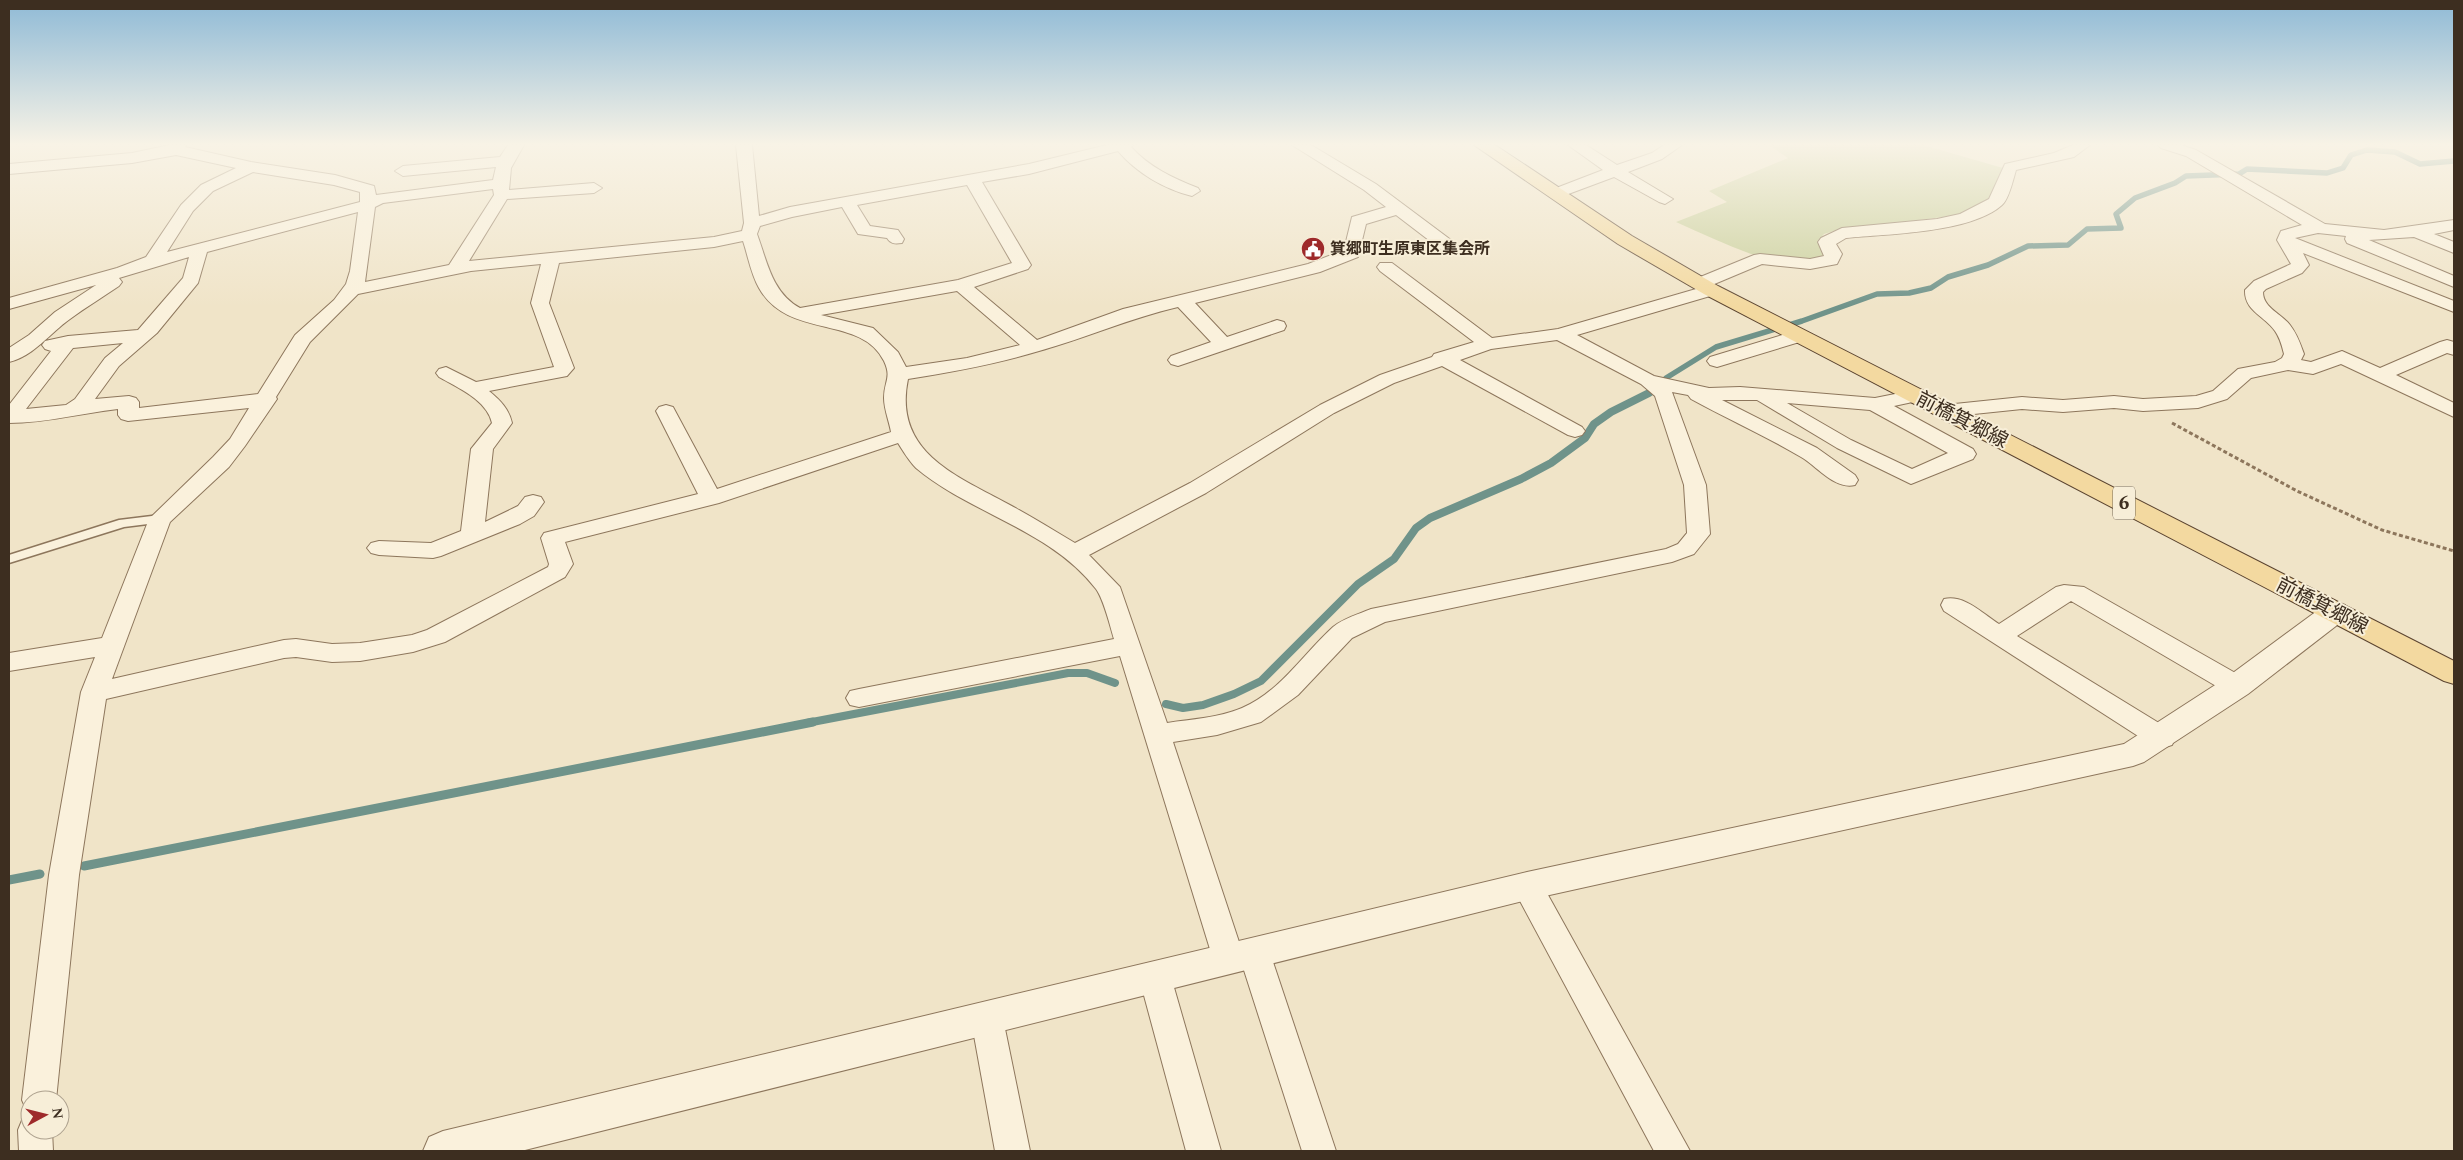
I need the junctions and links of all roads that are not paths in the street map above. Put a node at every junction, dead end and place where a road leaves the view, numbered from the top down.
1 (196, 199) edge
2 (369, 199) edge
3 (378, 199) edge
4 (496, 199) edge
5 (749, 199) edge
6 (863, 199) edge
7 (984, 199) edge
8 (1387, 199) edge
9 (1566, 199) edge
10 (1997, 199) edge
11 (2274, 199) edge
12 (847, 202) junction
13 (369, 204) junction
14 (1400, 208) junction
15 (2454, 225) edge
16 (751, 229) junction
17 (2329, 230) junction
18 (2416, 232) junction
19 (896, 239) dead end
20 (2285, 240) junction
21 (2454, 248) edge
22 (199, 250) junction
23 (1453, 250) dead end
24 (551, 258) junction
25 (152, 262) junction
26 (1386, 267) dead end
27 (456, 268) junction
28 (123, 272) junction
29 (2454, 282) edge
30 (961, 285) junction
31 (1705, 287) junction
32 (352, 290) junction
33 (1182, 300) junction
34 (9, 304) edge
35 (2454, 307) edge
36 (797, 313) junction
37 (1277, 326) dead end
38 (1790, 332) junction
39 (1560, 334) junction
40 (143, 335) junction
41 (68, 342) junction
42 (1223, 344) junction
43 (1488, 344) junction
44 (1034, 347) junction
45 (2454, 349) edge
46 (14, 353) edge
47 (1441, 358) junction
48 (1178, 360) dead end
49 (1718, 361) dead end
50 (2286, 364) junction
51 (446, 373) dead end
52 (898, 374) junction
53 (2380, 375) junction
54 (1648, 380) junction
55 (474, 388) junction
56 (1690, 390) junction
57 (1758, 394) junction
58 (1915, 396) junction
59 (267, 399) junction
60 (1875, 404) junction
61 (77, 407) junction
62 (666, 411) dead end
63 (1945, 411) junction
64 (2454, 411) edge
65 (9, 417) edge
66 (1574, 431) dead end
67 (902, 435) junction
68 (1847, 480) dead end
69 (711, 498) junction
70 (534, 502) dead end
71 (160, 518) junction
72 (472, 535) junction
73 (379, 548) dead end
74 (1074, 553) junction
75 (9, 559) edge
76 (1953, 604) dead end
77 (2335, 612) junction
78 (1999, 636) junction
79 (112, 645) junction
80 (1129, 645) junction
81 (9, 662) edge
82 (2454, 674) edge
83 (2237, 686) junction
84 (94, 692) junction
85 (859, 698) dead end
86 (1157, 734) junction
87 (2162, 738) junction
88 (1527, 886) junction
89 (1242, 956) junction
90 (1156, 976) junction
91 (987, 1019) junction
92 (40, 1090) edge
93 (442, 1151) edge
94 (1013, 1151) edge
95 (1204, 1151) edge
96 (1319, 1151) edge
97 (1673, 1151) edge

1 - 25 street
2 - 13 street
3 - 13 street
4 - 27 street
5 - 16 street
6 - 12 street
7 - 30 street
8 - 14 street
9 - 31 main road, 前橋箕郷線 / 6
10 - 31 street
11 - 17 street
12 - 16 street
12 - 19 street
13 - 22 street
13 - 32 street
14 - 23 street
14 - 33 street
15 - 18 street
16 - 24 street
16 - 36 street
17 - 18 street
17 - 20 street
17 - 29 street
18 - 21 street
20 - 35 street
20 - 50 street
22 - 25 street
22 - 40 street
24 - 27 street
24 - 55 street
25 - 28 street
26 - 43 street
27 - 32 street
28 - 34 street
28 - 46 street
30 - 36 street
30 - 44 street
31 - 38 main road, 前橋箕郷線 / 6
31 - 39 street
32 - 59 street
33 - 42 street
33 - 44 street
36 - 52 street
37 - 42 street
38 - 49 street
38 - 58 main road, 前橋箕郷線 / 6
39 - 43 street
39 - 54 street
40 - 41 street
40 - 61 street
41 - 46 street
41 - 65 street
42 - 48 street
43 - 47 street
44 - 52 street
45 - 53 street
47 - 66 street
47 - 74 street
50 - 53 street
50 - 63 street
51 - 55 street
52 - 67 street
53 - 64 street
54 - 56 street
54 - 86 street
55 - 72 street
56 - 57 street
56 - 68 street
57 - 60 street
57 - 60 street
58 - 60 street
58 - 63 main road, 前橋箕郷線 / 6
59 - 61 street
59 - 71 street
61 - 65 street
62 - 69 street
63 - 77 main road, 前橋箕郷線 / 6
67 - 69 street
67 - 74 street
69 - 84 street
70 - 72 street
71 - 75 lane
71 - 79 street
72 - 73 street
74 - 80 street
76 - 78 street
77 - 82 main road, 前橋箕郷線 / 6
77 - 83 street
78 - 83 street
78 - 87 street
79 - 81 street
79 - 84 street
80 - 85 street
80 - 86 street
83 - 87 street
84 - 92 street
86 - 89 street
87 - 88 street
88 - 89 street
88 - 97 street
89 - 90 street
89 - 96 street
90 - 91 street
90 - 95 street
91 - 93 street
91 - 94 street

